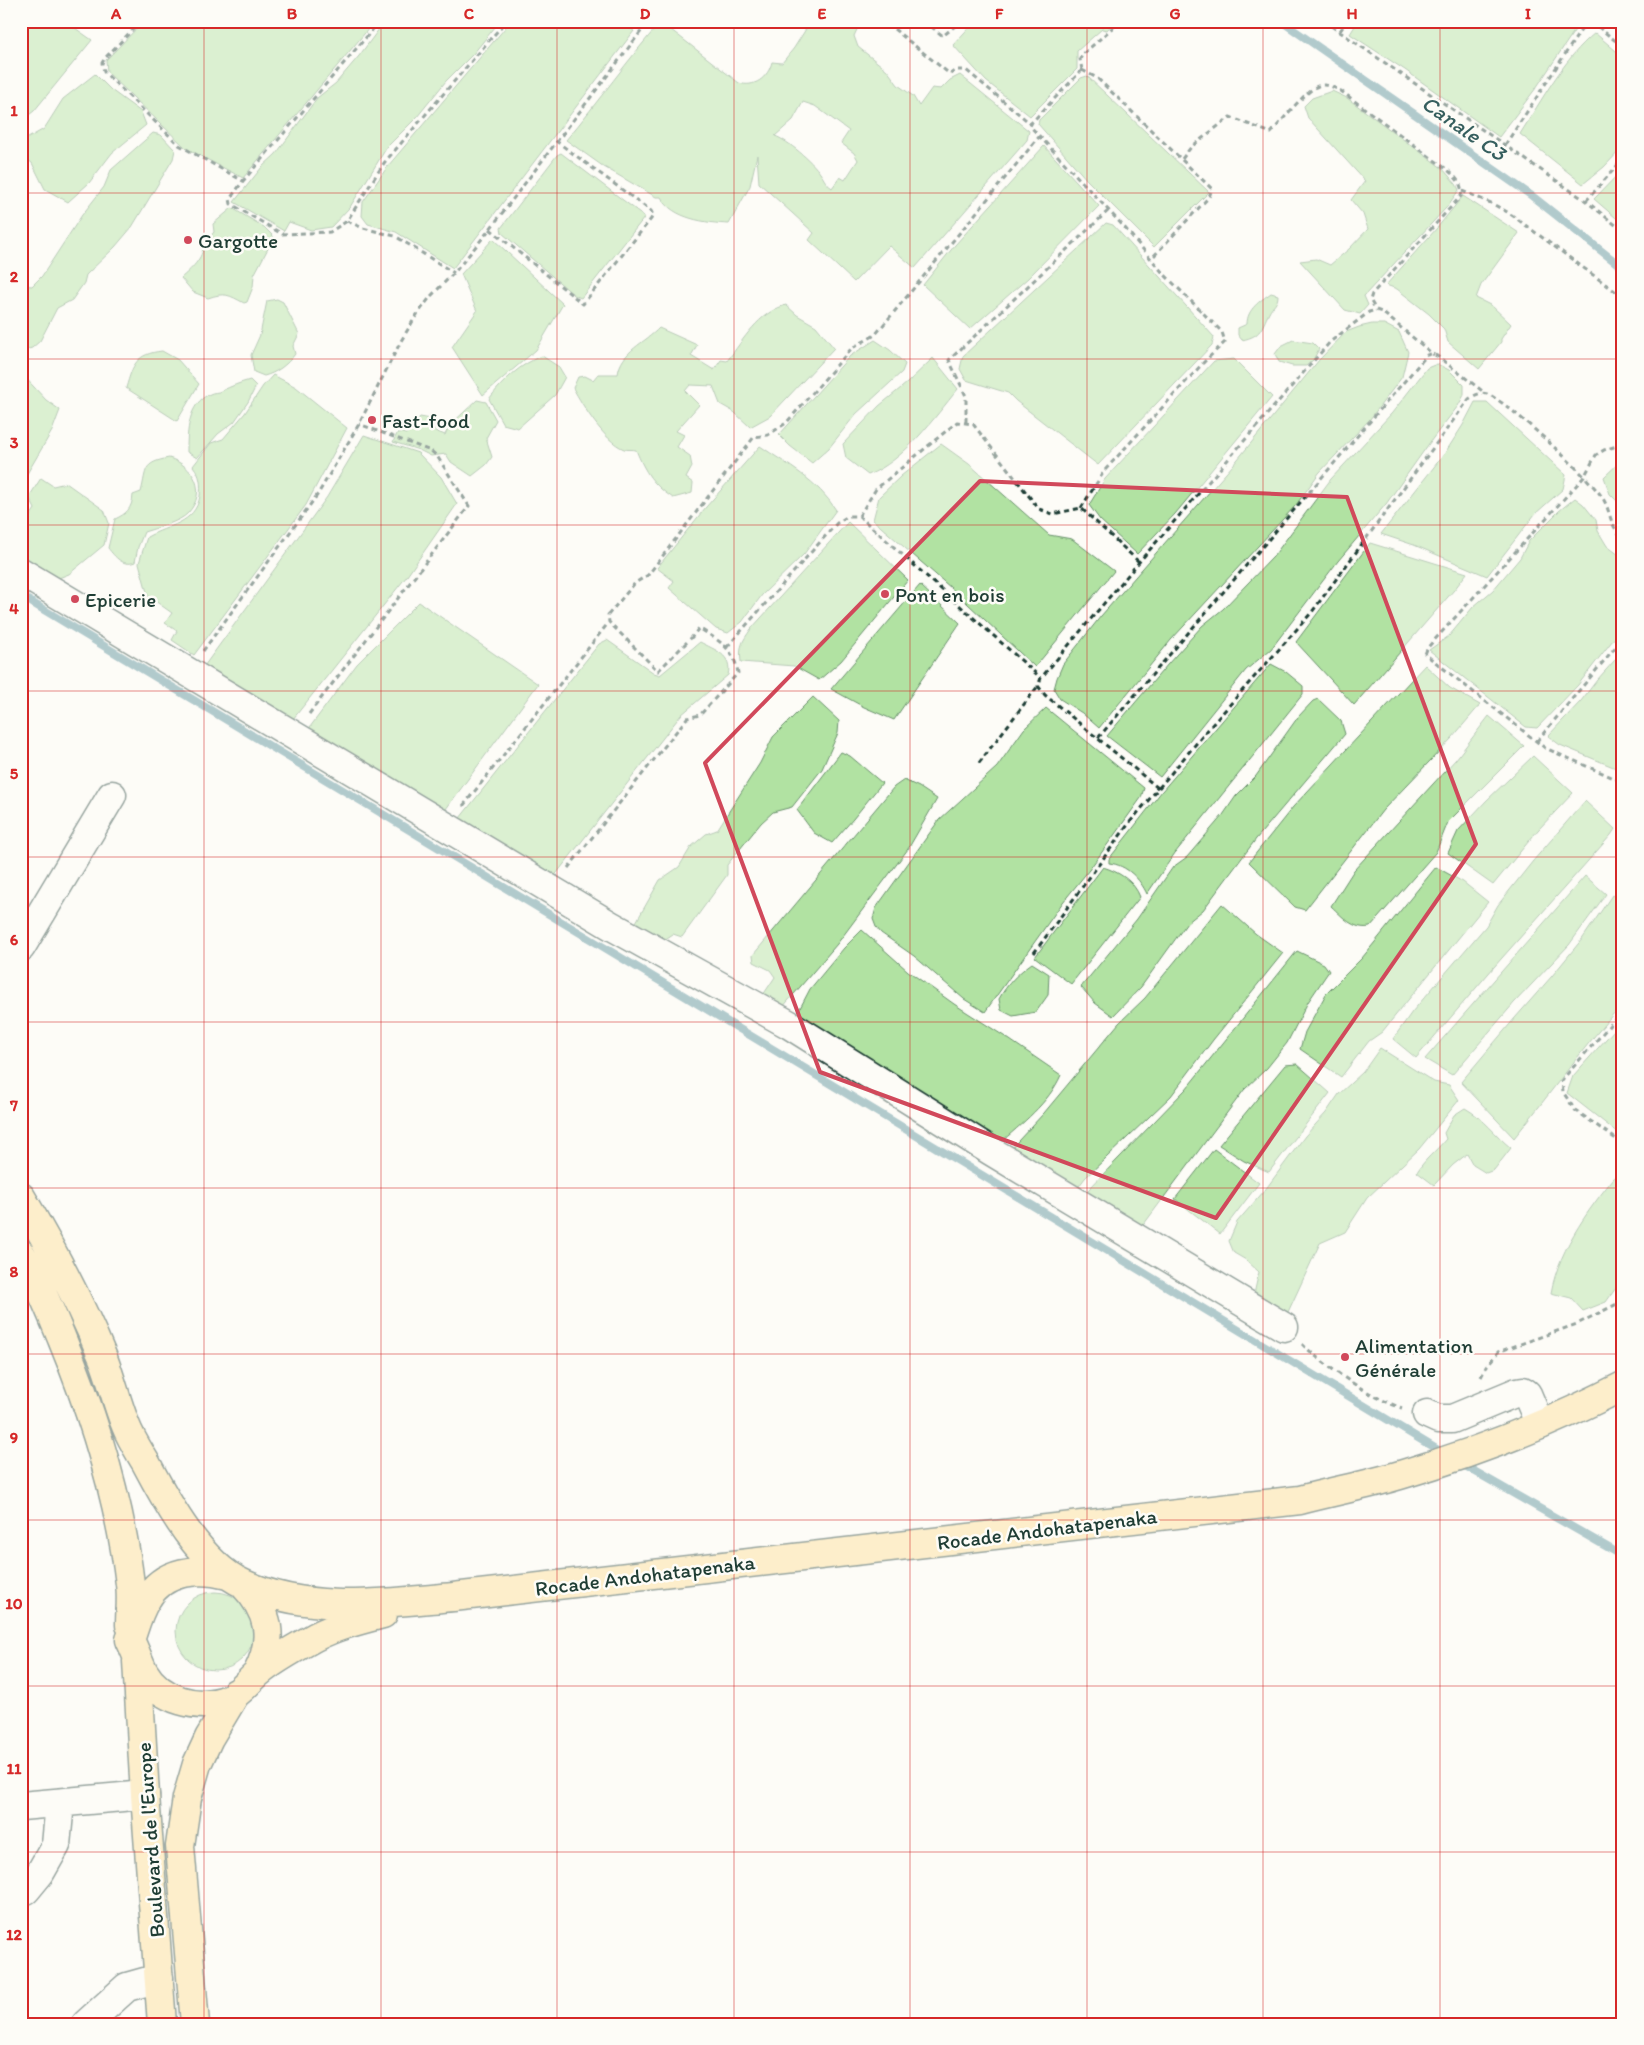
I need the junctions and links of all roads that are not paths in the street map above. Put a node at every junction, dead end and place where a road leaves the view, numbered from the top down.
1 (21, 572) edge
2 (112, 795) dead end
3 (21, 947) edge
4 (21, 1197) edge
5 (21, 1254) edge
6 (1291, 1333) road end
7 (1623, 1386) edge
8 (1427, 1414) road end
9 (1540, 1425) junction
10 (236, 1579) junction
11 (452, 1597) junction
12 (134, 1648) junction
13 (258, 1674) junction
14 (236, 1694) junction
15 (145, 1795) junction
16 (60, 1803) junction
17 (21, 1806) edge
18 (26, 1890) dead end
19 (159, 1978) junction
20 (86, 2024) edge
21 (162, 2024) edge
22 (195, 2024) edge

1 - 6 street
2 - 3 street
4 - 10 main road
5 - 12 main road, Boulevard de l'Europe
7 - 9 main road, Rocade Andohatapenaka
8 - 9 street
9 - 11 main road, Rocade Andohatapenaka
10 - 11 main road
10 - 12 main road
10 - 13 main road
11 - 13 main road
12 - 14 main road
12 - 15 main road, Boulevard de l'Europe
13 - 14 main road
14 - 22 main road, Boulevard de l'Europe
15 - 16 street
15 - 19 main road, Boulevard de l'Europe
16 - 17 street
16 - 18 street
19 - 20 street
19 - 21 main road, Boulevard de l'Europe

